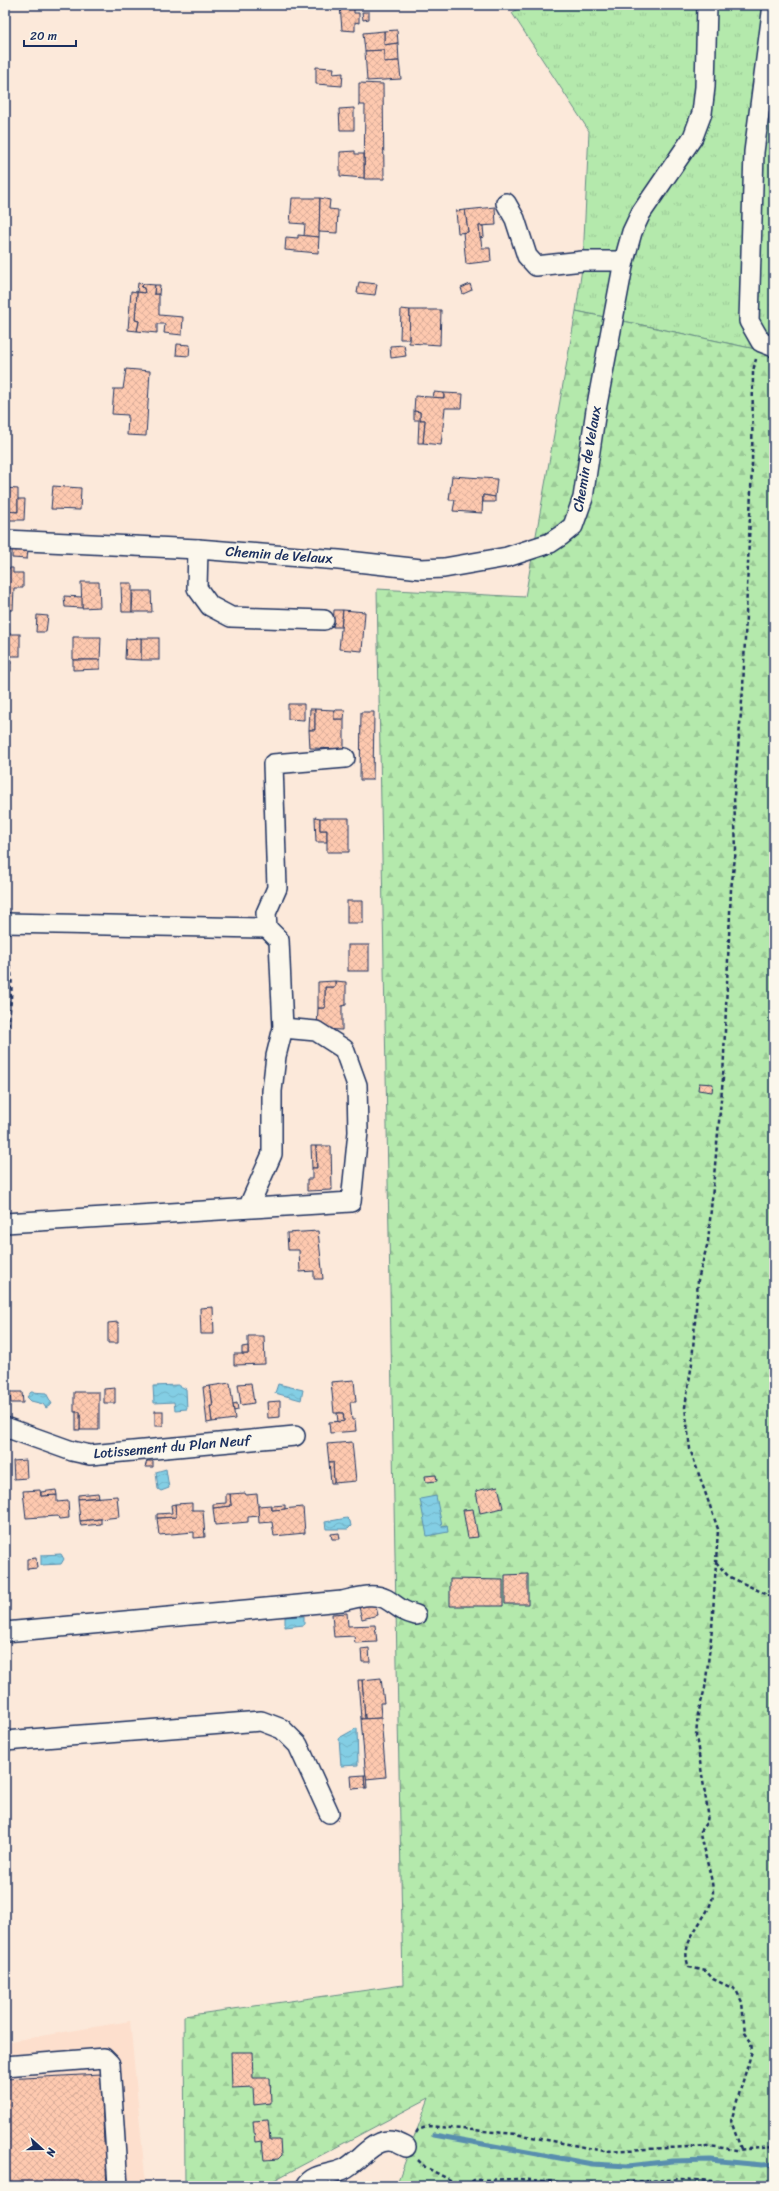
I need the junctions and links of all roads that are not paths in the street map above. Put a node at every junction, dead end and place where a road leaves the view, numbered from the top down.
1 (707, 5) edge
2 (773, 5) edge
3 (506, 203) dead end
4 (624, 261) junction
5 (768, 344) edge
6 (5, 540) edge
7 (198, 549) junction
8 (324, 620) dead end
9 (345, 758) dead end
10 (5, 923) edge
11 (267, 928) junction
12 (283, 1028) junction
13 (248, 1208) junction
14 (5, 1223) edge
15 (5, 1427) edge
16 (295, 1436) dead end
17 (416, 1615) dead end
18 (5, 1632) edge
19 (5, 1741) edge
20 (329, 1813) dead end
21 (5, 2066) edge
22 (406, 2147) road end
23 (118, 2186) edge
24 (306, 2186) edge

1 - 4 street, Chemin de Velaux
2 - 5 street
3 - 4 street
4 - 7 street, Chemin de Velaux
6 - 7 street, Chemin de Velaux
7 - 8 street
9 - 11 street
10 - 11 street
11 - 12 street
12 - 13 street
12 - 13 street
13 - 14 street
15 - 16 street, Lotissement du Plan Neuf
17 - 18 street
19 - 20 street
21 - 23 street
22 - 24 street

